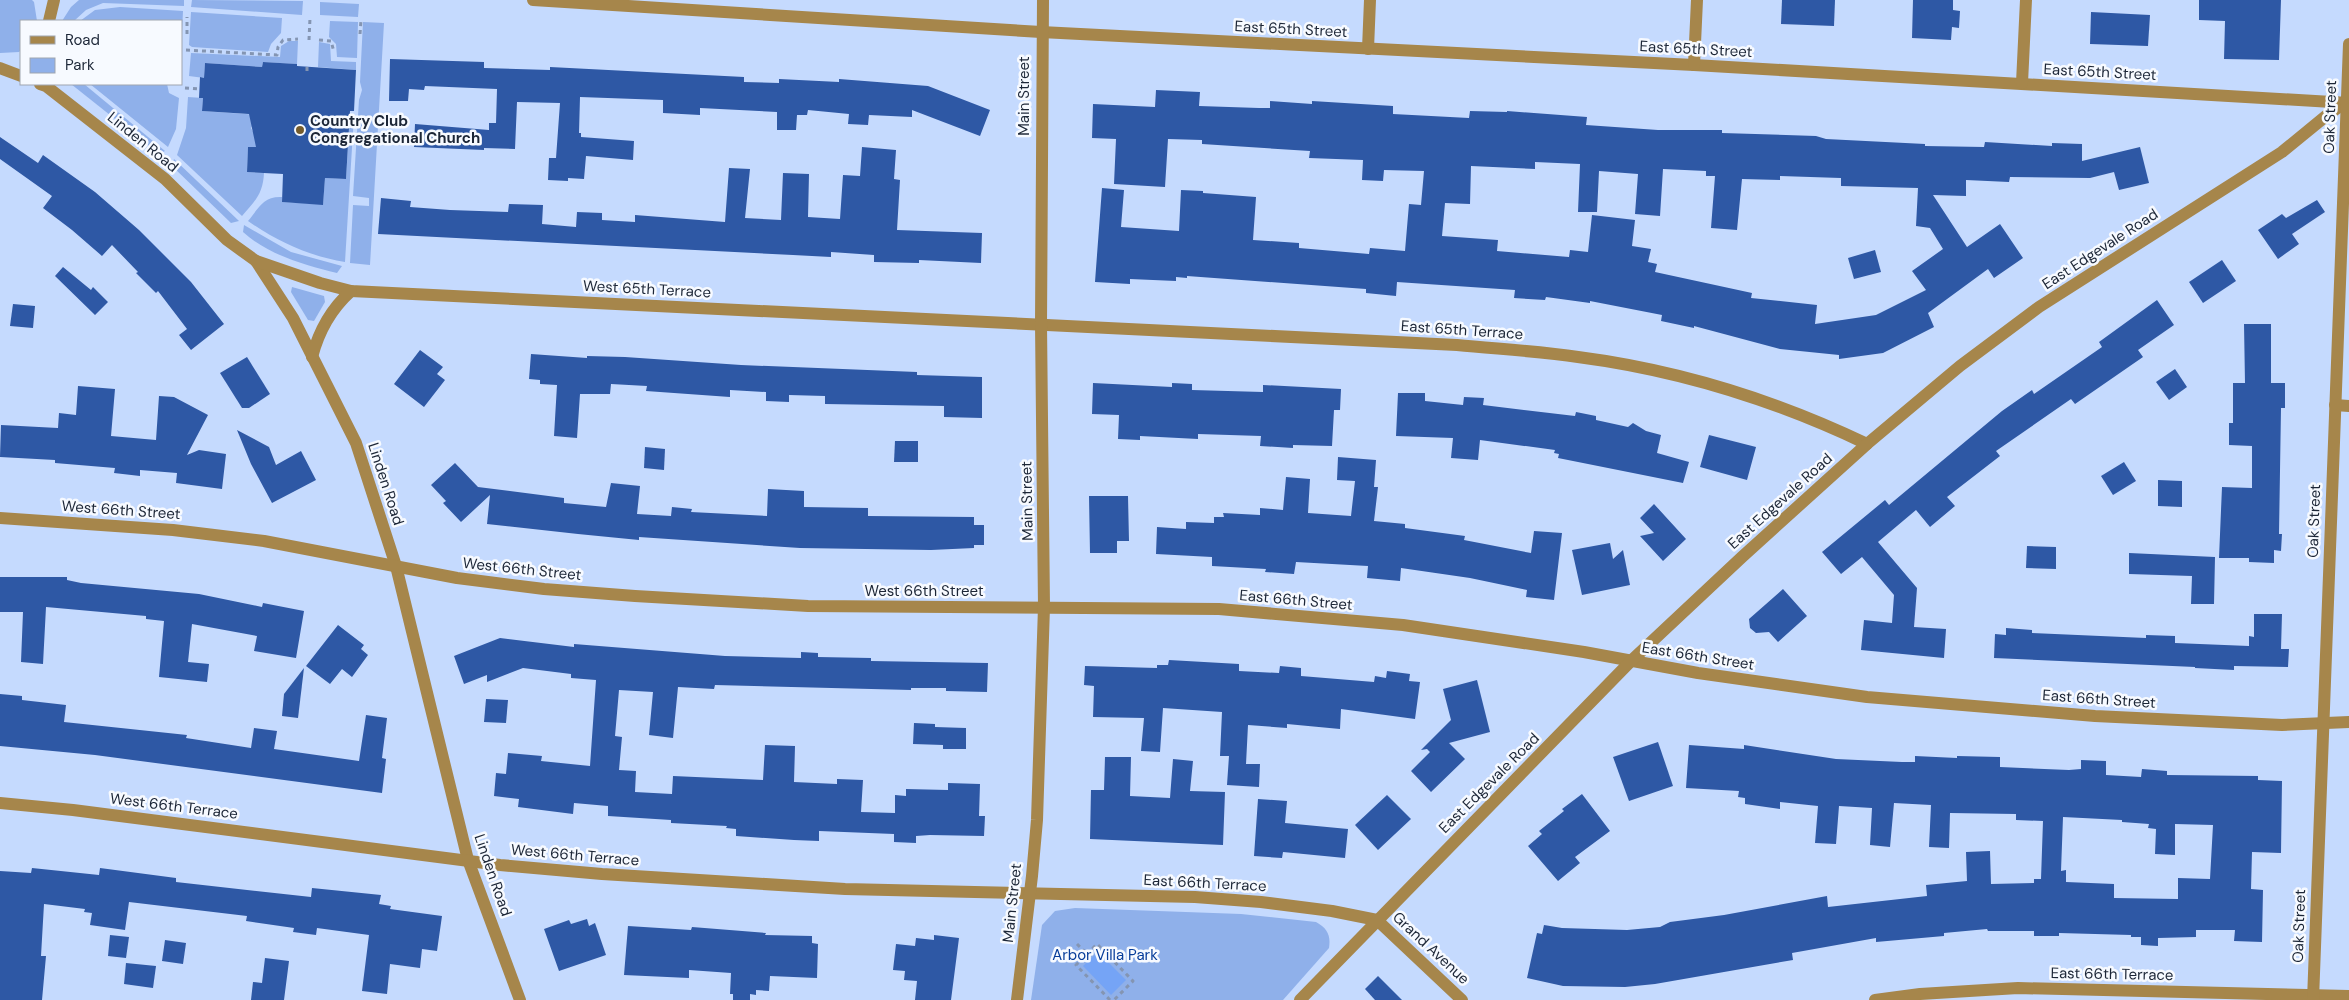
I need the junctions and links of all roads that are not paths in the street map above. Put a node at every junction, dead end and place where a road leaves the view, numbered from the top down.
1 (54, 0) edge
2 (532, 0) edge
3 (1042, 0) edge
4 (1370, 0) edge
5 (1697, 0) edge
6 (2026, 0) edge
7 (714, 5) edge
8 (49, 20) edge
9 (1041, 32) junction
10 (2349, 44) edge
11 (1368, 49) junction
12 (1694, 65) junction
13 (0, 68) edge
14 (20, 76) edge
15 (2022, 83) junction
16 (44, 85) edge
17 (2348, 103) edge
18 (256, 260) junction
19 (351, 291) junction
20 (1041, 324) junction
21 (312, 357) junction
22 (2335, 405) junction
23 (2349, 406) edge
24 (1866, 444) junction
25 (0, 518) edge
26 (396, 566) junction
27 (1044, 607) junction
28 (1631, 661) junction
29 (2349, 722) edge
30 (2323, 724) junction
31 (0, 803) edge
32 (468, 860) junction
33 (1030, 894) junction
34 (1377, 920) junction
35 (2349, 996) edge
36 (2313, 997) edge
37 (520, 1000) edge
38 (1017, 1000) edge
39 (1300, 1000) edge
40 (1462, 1000) edge
41 (1875, 1000) edge

1 - 8 street
2 - 7 street, East 65th Street
3 - 9 street, Main Street
4 - 11 street
5 - 12 street
6 - 15 street
7 - 9 street, East 65th Street
9 - 11 street, East 65th Street
9 - 20 street, Main Street
10 - 17 street, Oak Street
11 - 12 street, East 65th Street
12 - 15 street, East 65th Street
13 - 14 street
15 - 17 street, East 65th Street
16 - 18 street, Linden Road
17 - 22 street, Oak Street
17 - 24 street, East Edgevale Road
18 - 19 street, West 65th Terrace
18 - 21 street, Linden Road
19 - 20 street, West 65th Terrace
19 - 21 street
20 - 24 street, East 65th Terrace
20 - 27 street, Main Street
21 - 26 street, Linden Road
22 - 23 street
22 - 30 street, Oak Street
24 - 28 street, East Edgevale Road
25 - 26 street, West 66th Street
26 - 27 street, West 66th Street
26 - 32 street, Linden Road
27 - 28 street, East 66th Street
27 - 33 street, Main Street
28 - 30 street, East 66th Street
28 - 34 street, East Edgevale Road
29 - 30 street, East 66th Street
30 - 36 street, Oak Street
31 - 32 street, West 66th Terrace
32 - 33 street, West 66th Terrace
32 - 37 street, Linden Road
33 - 34 street, East 66th Terrace
33 - 38 street, Main Street
34 - 39 street, East Edgevale Road
34 - 40 street, Grand Avenue
35 - 36 street, East 66th Terrace
36 - 41 street, East 66th Terrace

